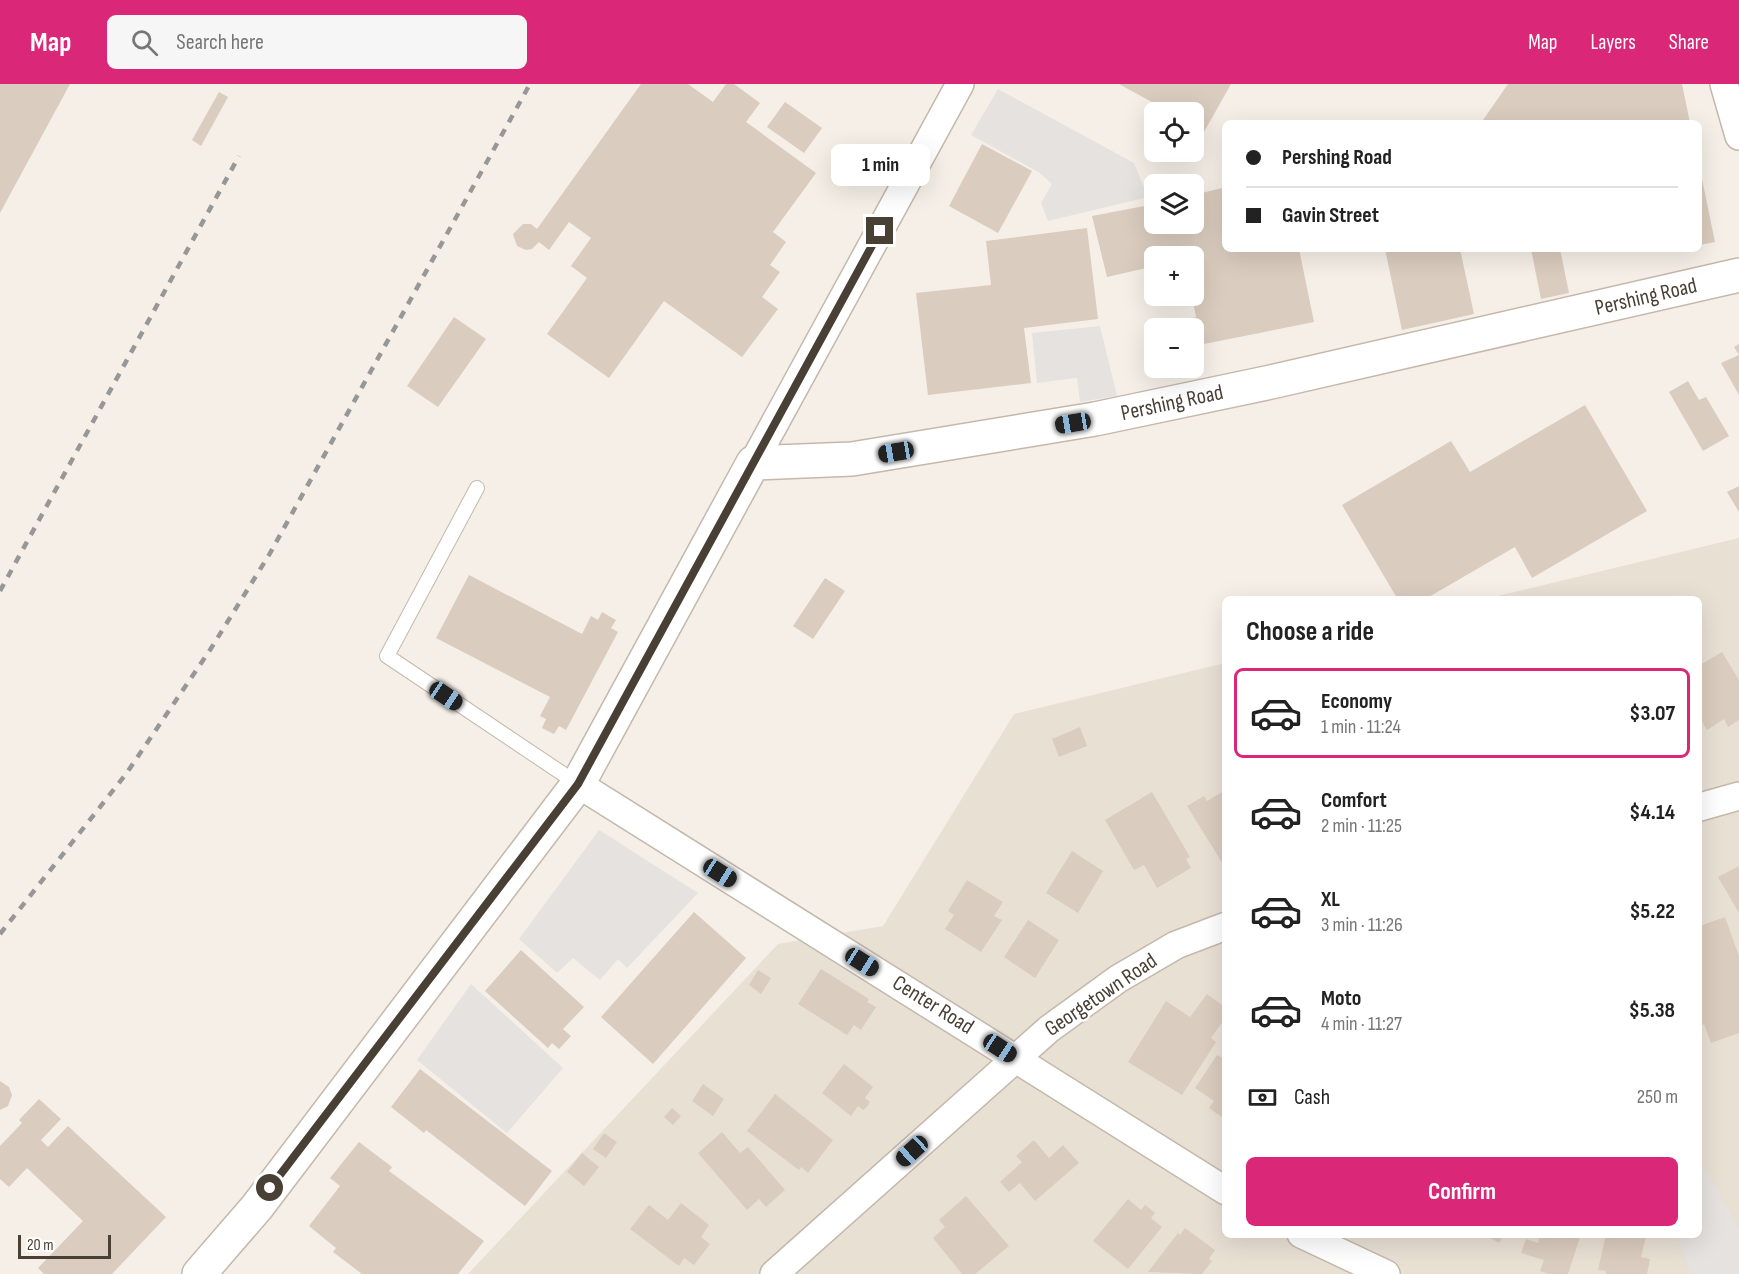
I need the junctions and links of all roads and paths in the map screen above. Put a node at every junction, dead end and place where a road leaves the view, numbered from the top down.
1 (960, 84) edge
2 (1724, 84) edge
3 (1739, 136) edge
4 (1739, 275) edge
5 (753, 463) junction
6 (477, 488) dead end
7 (578, 784) junction
8 (1739, 796) edge
9 (1702, 806) edge
10 (1222, 928) edge
11 (1016, 1058) junction
12 (1222, 1188) edge
13 (1310, 1238) edge
14 (199, 1274) edge
15 (774, 1274) edge
16 (1386, 1274) edge

1 - 5 street
2 - 3 street
4 - 5 street, Pershing Road
5 - 7 street
6 - 7 lane
7 - 11 street, Center Road
7 - 14 street
8 - 9 street
10 - 11 street, Georgetown Road
11 - 12 street, Center Road
11 - 15 street, Georgetown Road
13 - 16 street

